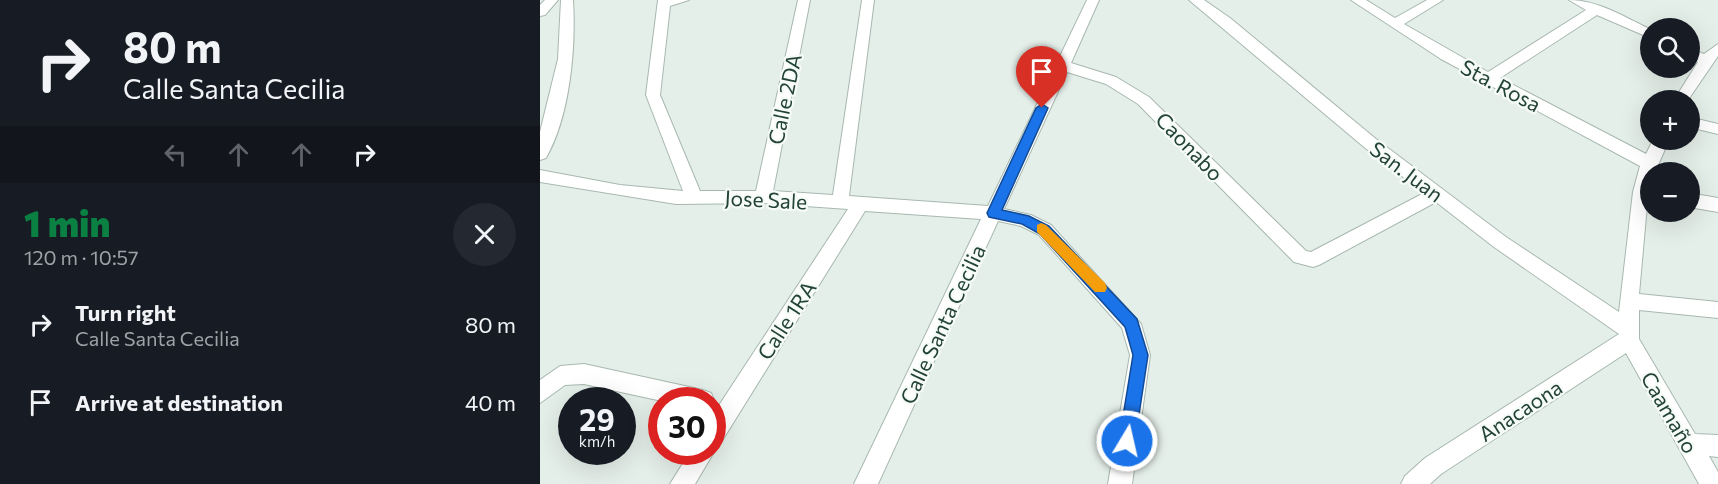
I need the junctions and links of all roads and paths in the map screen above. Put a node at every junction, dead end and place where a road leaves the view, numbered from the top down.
1 (552, 0) edge
2 (567, 0) edge
3 (683, 0) edge
4 (804, 0) edge
5 (868, 0) edge
6 (1093, 0) edge
7 (1357, 0) edge
8 (1437, 0) edge
9 (1575, 0) edge
10 (1203, 1) edge
11 (665, 2) edge
12 (1597, 9) junction
13 (540, 12) edge
14 (1394, 24) junction
15 (1640, 29) edge
16 (1718, 48) edge
17 (1700, 57) edge
18 (1706, 60) junction
19 (1061, 66) junction
20 (1488, 79) junction
21 (1687, 90) edge
22 (1700, 125) edge
23 (1718, 129) edge
24 (540, 154) edge
25 (1647, 162) edge
26 (547, 177) edge
27 (540, 192) edge
28 (1437, 194) junction
29 (694, 197) junction
30 (763, 197) junction
31 (1700, 202) edge
32 (840, 203) junction
33 (860, 205) junction
34 (1718, 205) edge
35 (993, 213) junction
36 (1641, 222) edge
37 (1629, 301) junction
38 (1718, 310) edge
39 (1629, 334) junction
40 (648, 388) edge
41 (540, 393) edge
42 (726, 399) edge
43 (1688, 444) junction
44 (1718, 446) edge
45 (694, 465) edge
46 (682, 484) edge
47 (867, 484) edge
48 (1120, 484) edge
49 (1413, 484) edge
50 (1712, 484) edge

1 - 13 street
2 - 24 street
3 - 11 street
4 - 30 street, Calle 2DA
5 - 32 street
6 - 19 street, Calle Santa Cecilia
7 - 14 street, Sta. Rosa
8 - 14 street
9 - 12 street
10 - 28 street, San. Juan
11 - 29 street
12 - 15 street
12 - 20 street
14 - 20 street, Sta. Rosa
16 - 18 street
17 - 18 street
18 - 21 street
19 - 28 street, Caonabo
19 - 35 street, Calle Santa Cecilia
20 - 25 street, Sta. Rosa
22 - 23 street
26 - 27 street
26 - 29 street, Jose Sale
28 - 39 street, San. Juan
29 - 30 street, Jose Sale
30 - 32 street, Jose Sale
31 - 34 street
32 - 33 street, Jose Sale
33 - 35 street, Jose Sale
33 - 42 street, Calle 1RA
35 - 47 street, Calle Santa Cecilia
35 - 48 street, Jose Sale
36 - 37 street
37 - 38 street
37 - 39 street
39 - 43 street, Caamaño
39 - 49 street, Anacaona
40 - 41 street
43 - 44 street
43 - 50 street, Caamaño
45 - 46 street

